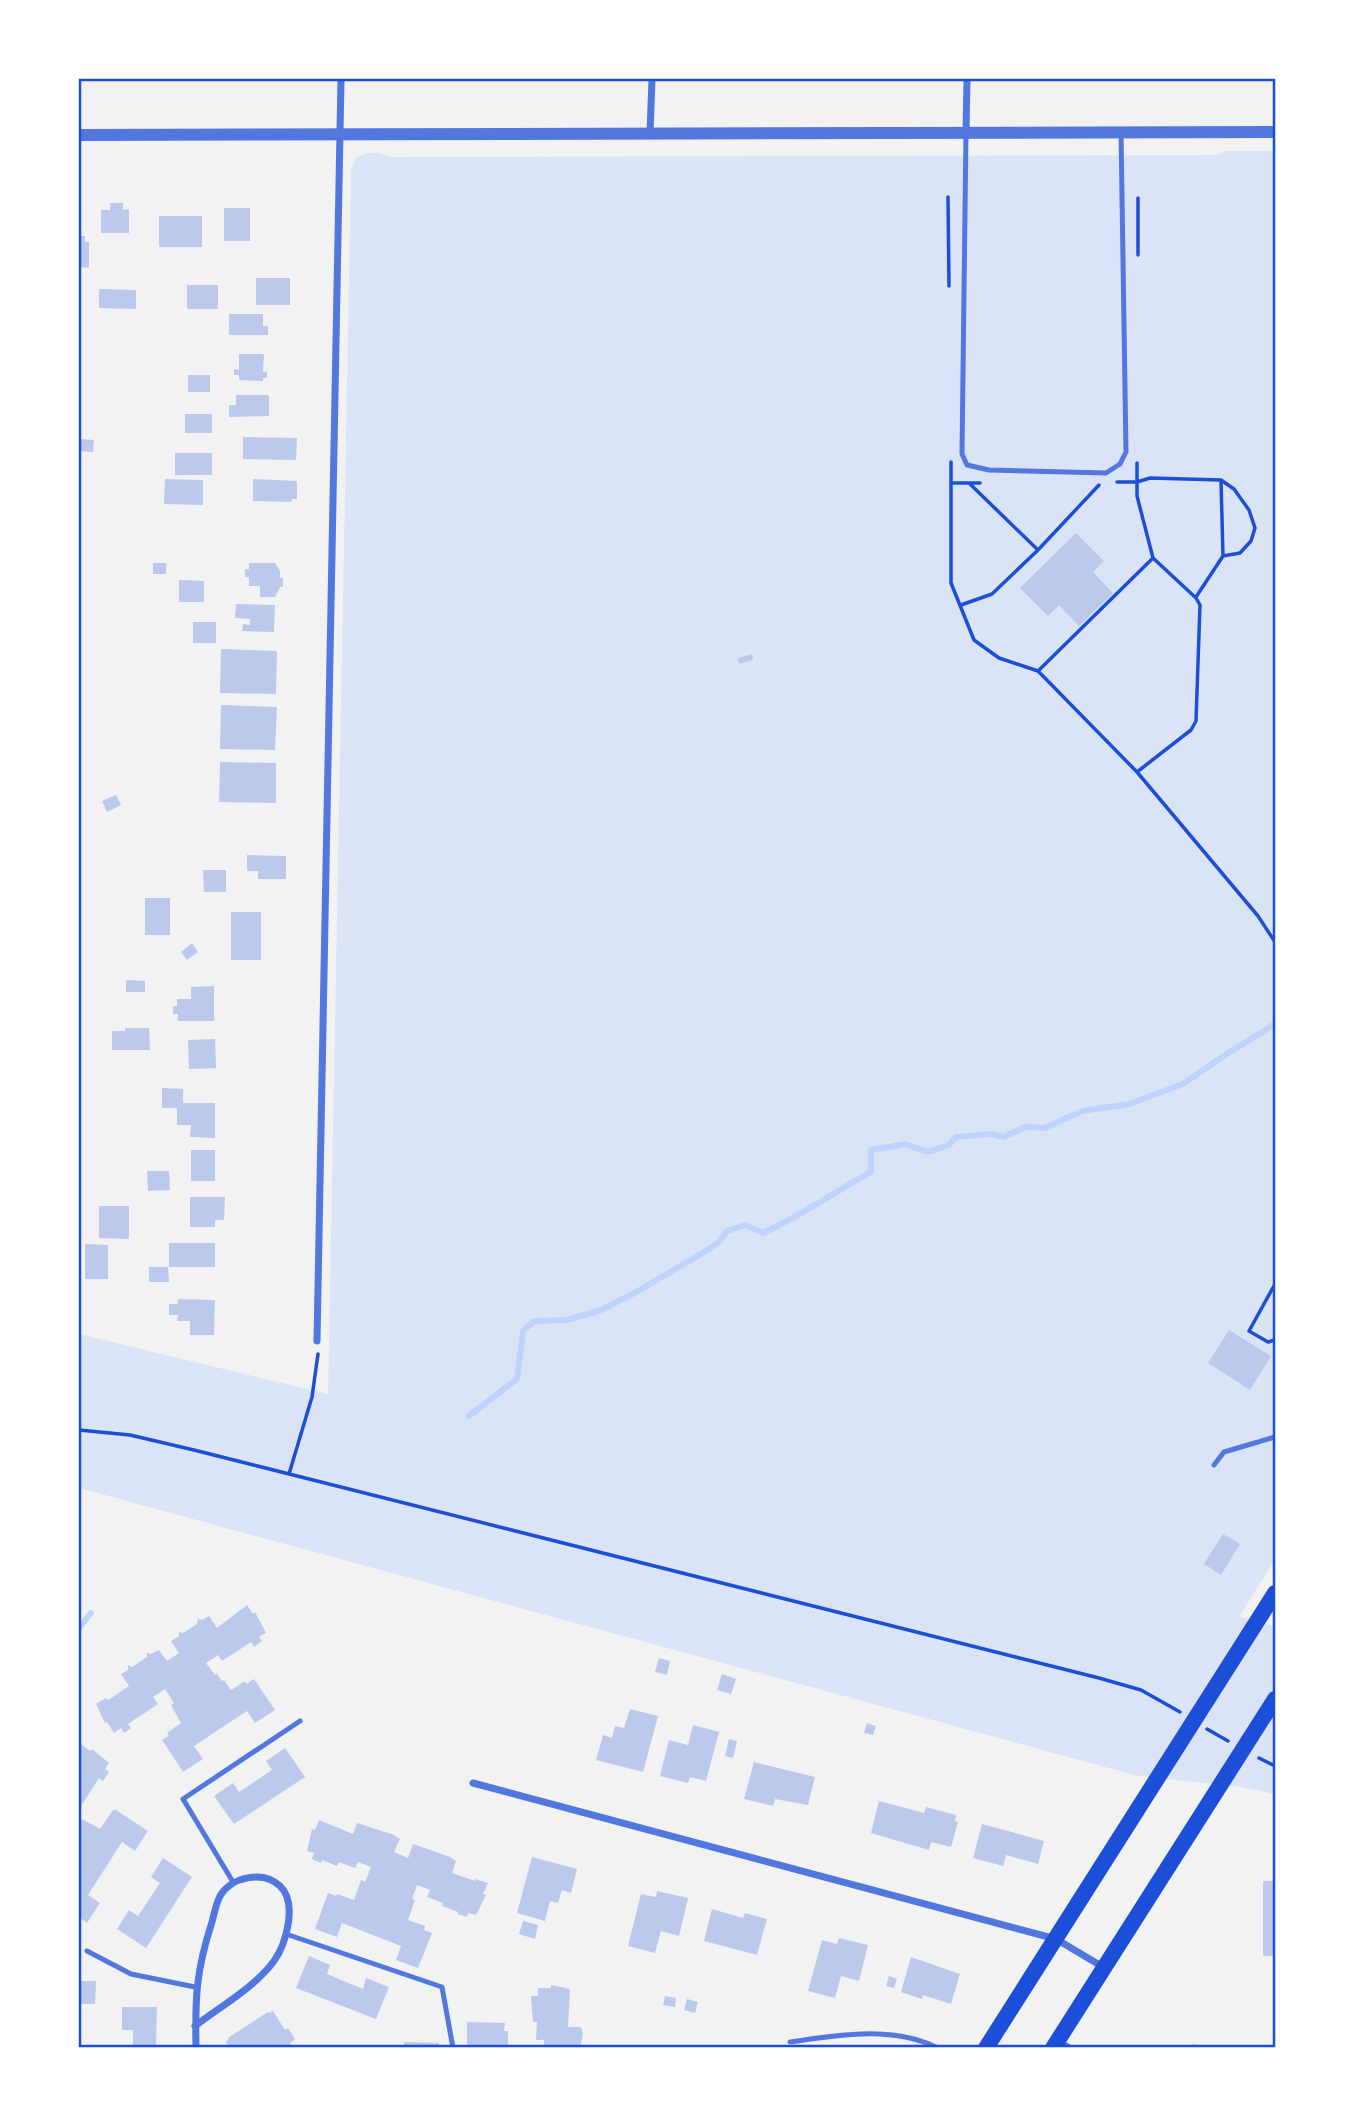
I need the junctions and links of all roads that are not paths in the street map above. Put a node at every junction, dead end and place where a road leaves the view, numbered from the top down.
1 (341, 79) edge
2 (652, 79) edge
3 (967, 79) edge
4 (966, 132) junction
5 (1121, 132) junction
6 (1275, 132) edge
7 (650, 133) junction
8 (339, 134) junction
9 (79, 135) edge
10 (317, 1341) road end
11 (1275, 1437) edge
12 (1214, 1465) dead end
13 (1275, 1593) edge
14 (1275, 1699) edge
15 (300, 1721) dead end
16 (473, 1783) dead end
17 (233, 1882) junction
18 (286, 1934) junction
19 (1056, 1939) junction
20 (87, 1951) dead end
21 (1103, 1967) junction
22 (195, 1987) junction
23 (195, 2026) junction
24 (790, 2042) dead end
25 (1060, 2045) edge
26 (196, 2048) edge
27 (453, 2048) edge
28 (938, 2048) edge
29 (986, 2048) edge

1 - 8 street
2 - 7 street
3 - 4 street
4 - 5 street
4 - 5 lane
4 - 7 street
5 - 6 street
7 - 8 street
8 - 9 street
8 - 10 street
11 - 12 lane
13 - 19 main road
14 - 21 main road
15 - 17 lane
16 - 19 street
17 - 18 street
17 - 22 street
18 - 23 street
18 - 27 lane
19 - 21 street
19 - 29 main road
20 - 22 lane
21 - 25 main road
22 - 23 street
23 - 26 street
24 - 28 lane

